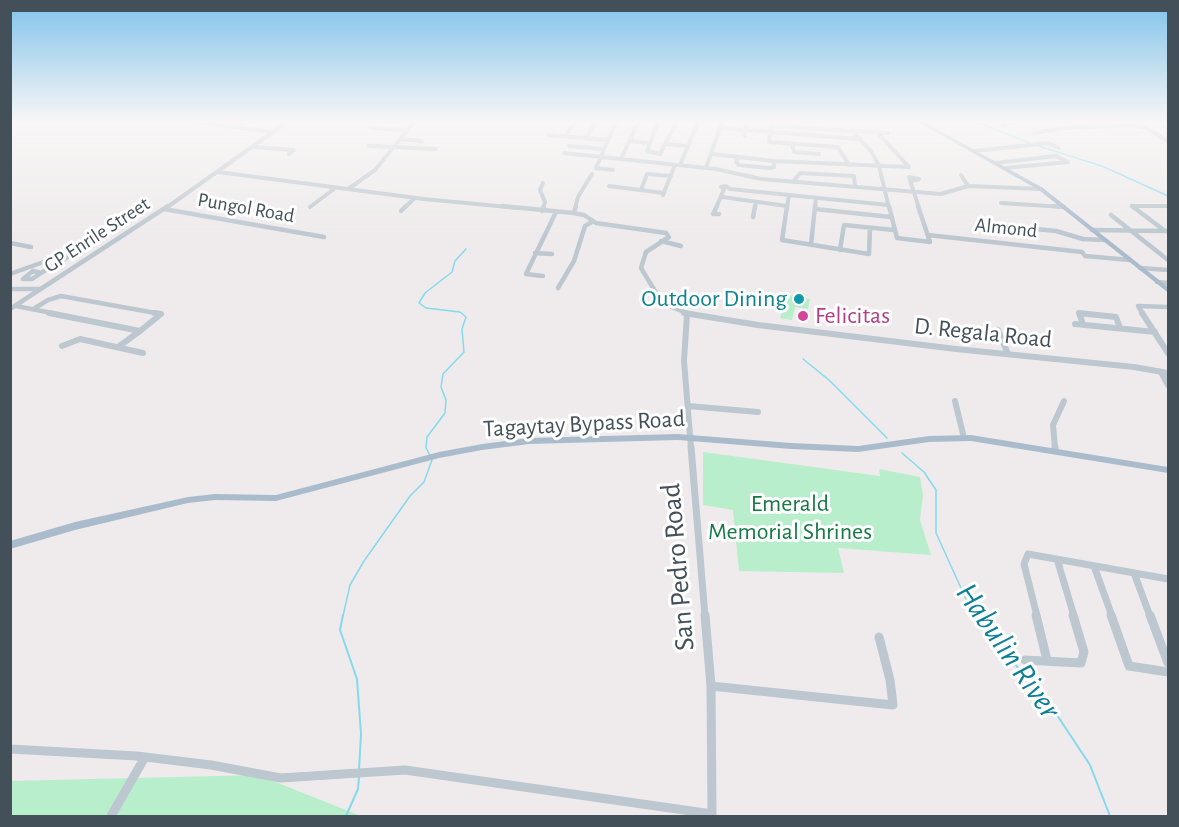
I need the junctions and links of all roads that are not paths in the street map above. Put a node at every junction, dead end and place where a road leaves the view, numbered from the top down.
1 (234, 161) edge
2 (382, 161) edge
3 (599, 161) edge
4 (636, 161) edge
5 (680, 161) edge
6 (709, 161) edge
7 (737, 161) edge
8 (769, 161) edge
9 (774, 161) junction
10 (846, 161) edge
11 (876, 161) edge
12 (903, 161) edge
13 (991, 161) edge
14 (1016, 161) edge
15 (1065, 161) edge
16 (995, 163) junction
17 (677, 165) junction
18 (849, 165) junction
19 (879, 166) junction
20 (706, 168) junction
21 (1006, 168) junction
22 (613, 170) dead end
23 (218, 172) junction
24 (592, 174) dead end
25 (961, 175) dead end
26 (671, 176) junction
27 (761, 179) junction
28 (910, 181) dead end
29 (793, 182) junction
30 (543, 183) dead end
31 (609, 186) dead end
32 (968, 186) junction
33 (855, 187) junction
34 (335, 188) junction
35 (883, 189) junction
36 (347, 190) junction
37 (640, 190) junction
38 (757, 191) junction
39 (1044, 191) junction
40 (915, 192) junction
41 (789, 195) junction
42 (722, 197) junction
43 (415, 198) junction
44 (816, 198) junction
45 (756, 202) junction
46 (1001, 203) dead end
47 (888, 205) junction
48 (787, 206) junction
49 (310, 207) dead end
50 (1064, 207) junction
51 (1167, 207) edge
52 (717, 208) dead end
53 (164, 209) junction
54 (815, 209) junction
55 (401, 211) dead end
56 (542, 211) junction
57 (556, 212) junction
58 (574, 213) junction
59 (1111, 215) dead end
60 (753, 217) dead end
61 (891, 217) junction
62 (592, 222) junction
63 (985, 224) dead end
64 (870, 228) junction
65 (894, 230) junction
66 (1092, 230) junction
67 (1129, 230) junction
68 (1167, 231) edge
69 (927, 235) junction
70 (324, 237) dead end
71 (1105, 240) junction
72 (661, 241) junction
73 (10, 243) edge
74 (17, 244) junction
75 (811, 245) junction
76 (681, 246) dead end
77 (31, 247) dead end
78 (10, 248) edge
79 (840, 250) junction
80 (536, 252) junction
81 (552, 254) dead end
82 (1130, 260) junction
83 (1168, 260) edge
84 (1140, 268) junction
85 (1168, 270) edge
86 (41, 273) dead end
87 (10, 274) edge
88 (543, 276) dead end
89 (1157, 282) junction
90 (1168, 283) edge
91 (558, 288) dead end
92 (40, 289) junction
93 (12, 290) edge
94 (1168, 290) edge
95 (30, 296) junction
96 (13, 307) edge
97 (1168, 307) edge
98 (35, 308) junction
99 (687, 314) junction
100 (1075, 324) dead end
101 (1083, 324) junction
102 (1120, 328) junction
103 (998, 330) dead end
104 (140, 331) junction
105 (1155, 332) junction
106 (62, 346) dead end
107 (118, 347) junction
108 (143, 353) dead end
109 (1168, 353) edge
110 (1008, 354) junction
111 (1161, 372) junction
112 (1168, 373) edge
113 (1168, 385) edge
114 (955, 401) dead end
115 (1064, 402) dead end
116 (688, 406) junction
117 (758, 412) dead end
118 (689, 437) junction
119 (964, 438) junction
120 (1055, 450) junction
121 (1168, 470) edge
122 (10, 545) edge
123 (1057, 559) junction
124 (1094, 566) junction
125 (1134, 573) junction
126 (1168, 579) edge
127 (879, 637) dead end
128 (1025, 660) dead end
129 (1047, 660) junction
130 (1168, 663) edge
131 (1168, 672) edge
132 (711, 686) junction
133 (10, 749) edge
134 (145, 757) junction
135 (712, 815) edge
136 (111, 816) edge

1 - 23 street, GP Enrile Street
2 - 36 street
3 - 22 street
4 - 17 street
5 - 17 street
6 - 20 street
7 - 9 street
8 - 9 street
9 - 18 street
10 - 18 street
11 - 19 street
12 - 19 street
13 - 16 main road
14 - 16 street
15 - 21 street
16 - 21 main road
17 - 20 street
17 - 26 street
18 - 19 street
19 - 35 street
20 - 27 street
21 - 39 main road
23 - 34 street
23 - 53 street, GP Enrile Street
24 - 58 street
25 - 32 street
26 - 37 street
26 - 37 street
27 - 29 street
27 - 38 street
28 - 40 street
29 - 33 street
29 - 33 street
30 - 56 street
31 - 37 street
32 - 39 street
32 - 40 street
33 - 35 street
34 - 36 street
34 - 49 street
35 - 40 street
35 - 47 street
36 - 43 street
38 - 41 street
38 - 42 street
39 - 50 main road
40 - 69 street
41 - 44 street
41 - 48 street
42 - 45 street
42 - 52 street
43 - 55 street
43 - 56 street
44 - 47 street
44 - 54 street
45 - 48 street
45 - 60 street
46 - 50 street
47 - 61 street
48 - 75 street
50 - 66 main road
51 - 68 street
53 - 70 street, Pungol Road
53 - 92 street, GP Enrile Street
54 - 61 street
54 - 75 street
56 - 57 street
57 - 58 street
57 - 80 street
58 - 62 street
59 - 67 street
61 - 65 street
62 - 72 street
62 - 91 street
63 - 71 street
64 - 65 street
64 - 79 street
64 - 79 street
65 - 69 street, Almond
66 - 67 street
66 - 71 main road
67 - 68 street
67 - 83 street
69 - 82 street, Almond
71 - 82 main road
72 - 76 street
72 - 99 street
73 - 74 street
74 - 77 street
74 - 78 street
75 - 79 street
80 - 81 street
80 - 88 street
82 - 84 main road
84 - 85 street
84 - 89 main road
86 - 87 street
89 - 90 street
89 - 94 main road
92 - 93 street
92 - 95 street, GP Enrile Street
93 - 95 street
95 - 96 street, GP Enrile Street
96 - 98 street
97 - 105 street
98 - 104 street
98 - 104 street
99 - 110 street, D. Regala Road
99 - 116 street, San Pedro Road
100 - 101 street
101 - 102 street
101 - 102 street
102 - 105 street
103 - 110 street
104 - 107 street
105 - 109 street
106 - 107 street
107 - 108 street
110 - 111 street, D. Regala Road
111 - 112 street, D. Regala Road
111 - 113 street
114 - 119 street
115 - 120 street
116 - 117 street
116 - 118 street, San Pedro Road
118 - 119 main road, Tagaytay Bypass Road
118 - 122 main road, Tagaytay Bypass Road
118 - 132 street, San Pedro Road
119 - 120 main road, Tagaytay Bypass Road
120 - 121 main road, Tagaytay Bypass Road
123 - 124 street
123 - 129 street
123 - 129 street
124 - 125 street
124 - 131 street
125 - 126 street
125 - 130 street
127 - 132 street
128 - 129 street
132 - 135 street, San Pedro Road
133 - 134 street
134 - 135 street
134 - 136 street

